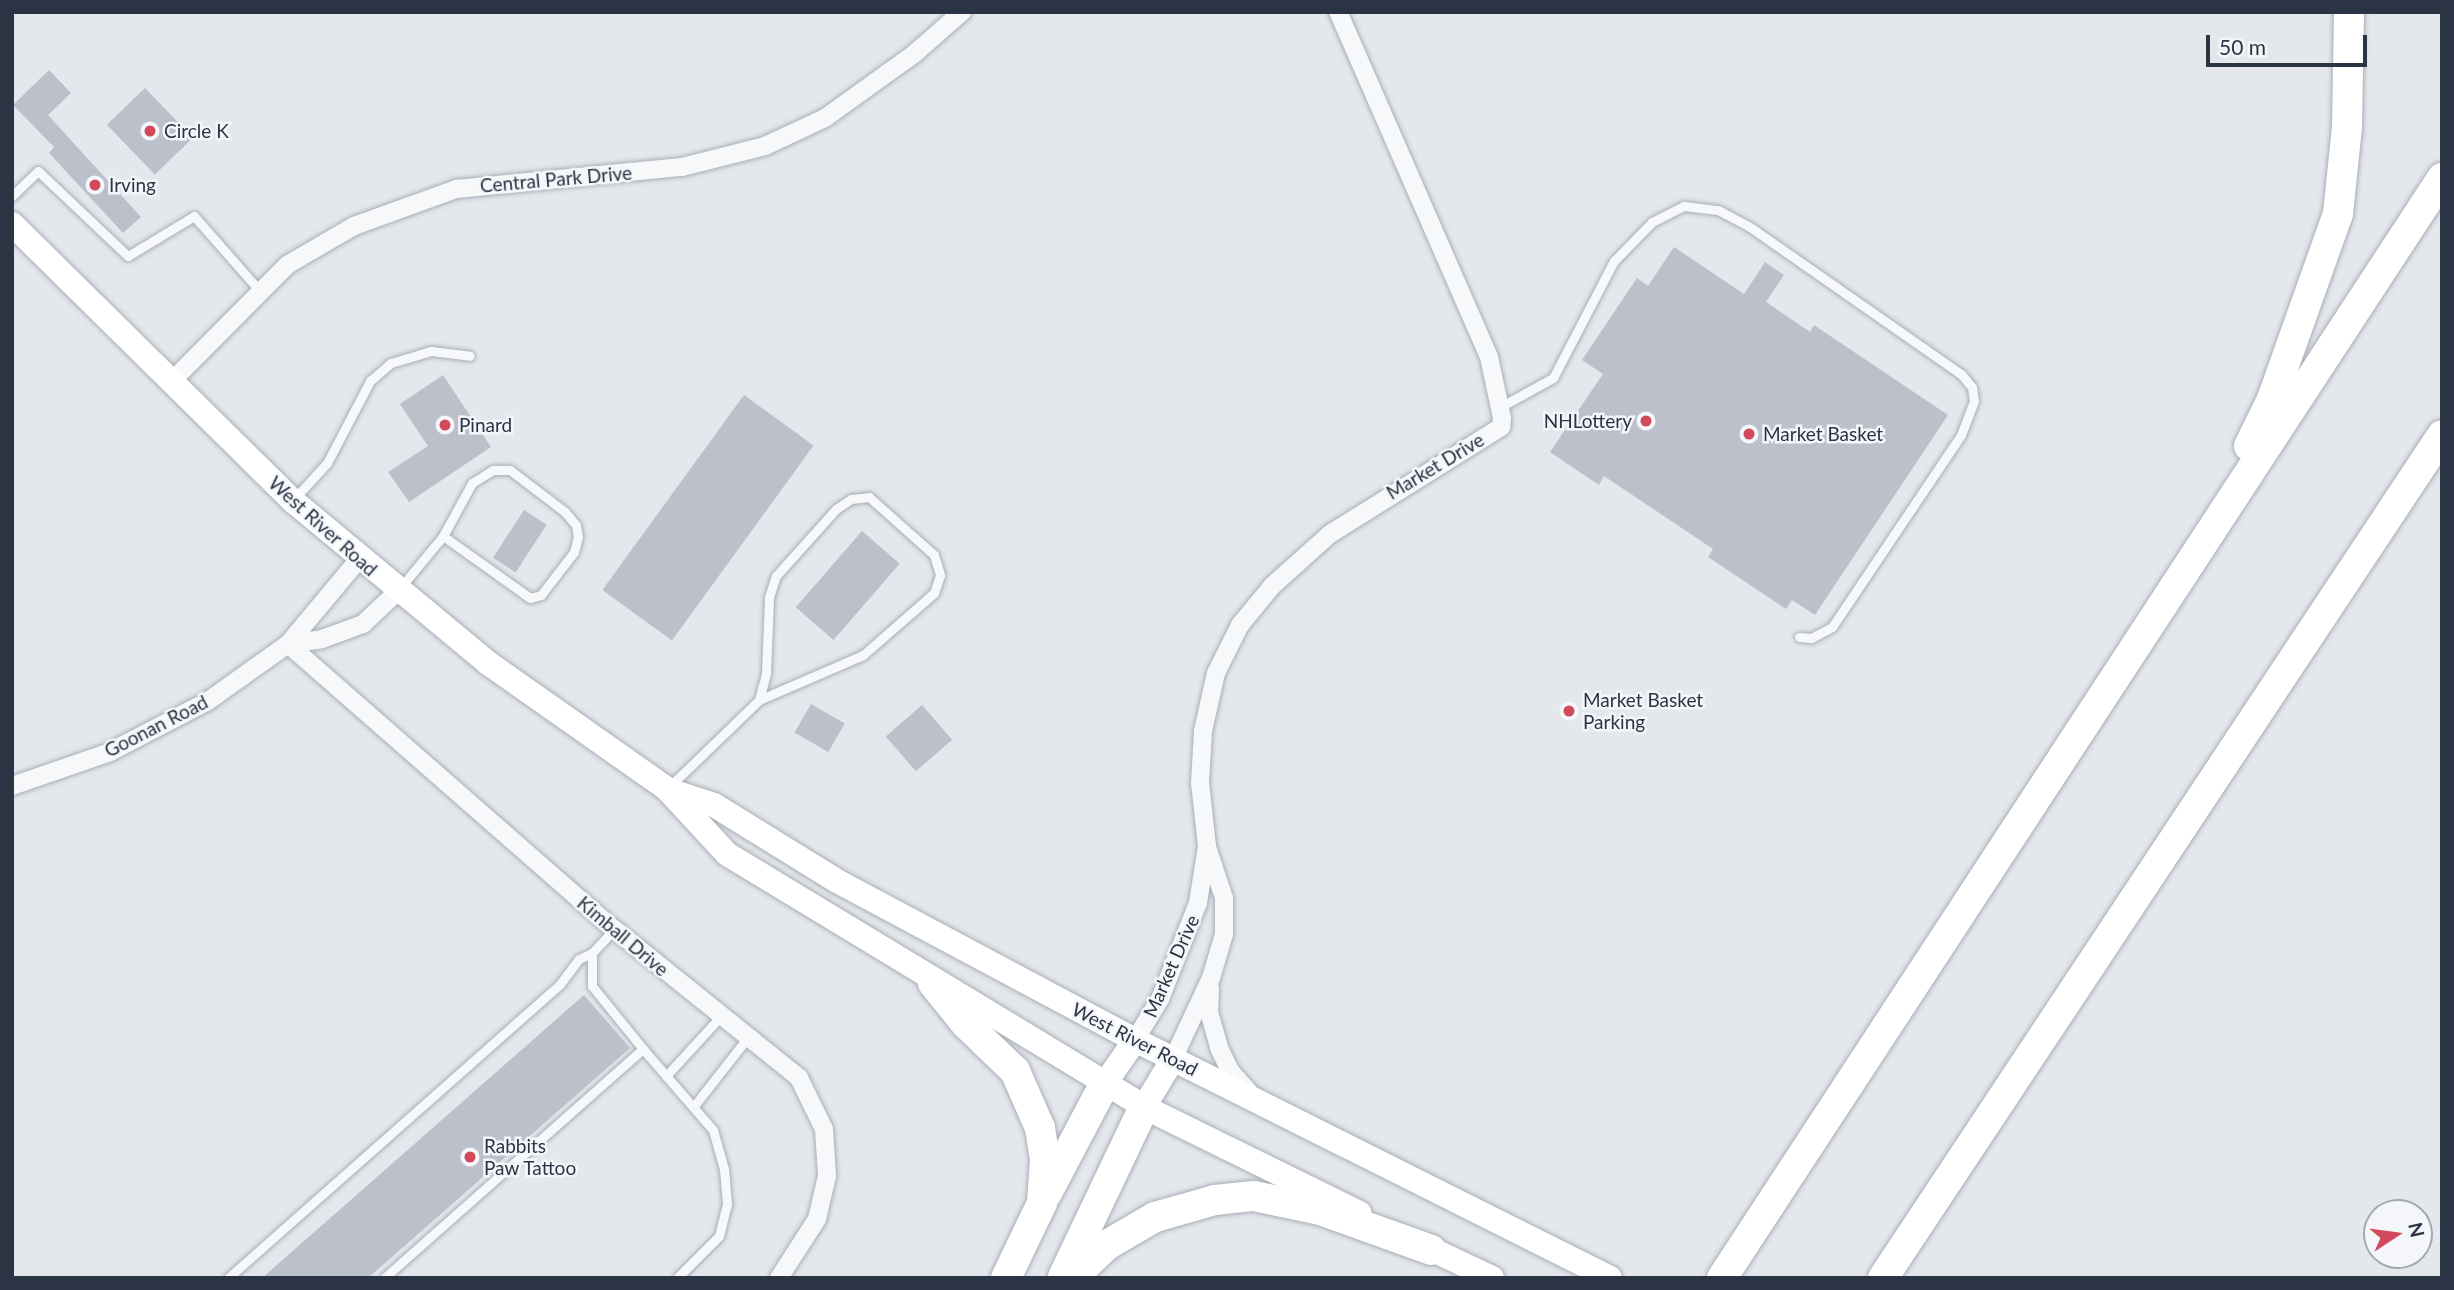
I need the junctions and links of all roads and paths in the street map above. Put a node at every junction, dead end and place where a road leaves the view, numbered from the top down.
1 (962, 12) edge
2 (1338, 12) edge
3 (2349, 12) edge
4 (2442, 178) edge
5 (12, 196) edge
6 (12, 224) edge
7 (259, 290) junction
8 (470, 356) dead end
9 (170, 383) junction
10 (1502, 406) junction
11 (2442, 435) edge
12 (293, 501) junction
13 (443, 536) junction
14 (2197, 555) junction
15 (359, 559) junction
16 (397, 592) junction
17 (1799, 637) dead end
18 (288, 644) junction
19 (759, 700) junction
20 (12, 786) edge
21 (667, 789) junction
22 (1206, 846) junction
23 (614, 929) junction
24 (592, 953) junction
25 (1211, 978) junction
26 (933, 983) junction
27 (721, 1016) junction
28 (748, 1037) junction
29 (1135, 1040) junction
30 (643, 1049) junction
31 (1173, 1059) junction
32 (666, 1076) junction
33 (1104, 1085) junction
34 (1266, 1105) junction
35 (694, 1107) junction
36 (1144, 1107) junction
37 (1042, 1203) junction
38 (1431, 1250) junction
39 (1722, 1277) edge
40 (228, 1278) edge
41 (384, 1278) edge
42 (677, 1278) edge
43 (779, 1278) edge
44 (1006, 1278) edge
45 (1063, 1278) edge
46 (1072, 1278) edge
47 (1492, 1278) edge
48 (1610, 1278) edge
49 (1884, 1278) edge

1 - 7 street, Central Park Drive
2 - 10 street
3 - 14 highway
4 - 14 highway
5 - 7 lane
6 - 9 main road, West River Road
7 - 9 street, Central Park Drive
8 - 12 lane
9 - 12 main road, West River Road
10 - 17 lane
10 - 22 street, Market Drive
11 - 49 highway
12 - 15 main road, West River Road
13 - 13 lane
13 - 16 lane
14 - 39 highway
15 - 16 main road, West River Road
15 - 18 street, Goonan Road
16 - 18 street, Goonan Road
16 - 21 main road, West River Road
18 - 20 street, Goonan Road
18 - 23 street, Kimball Drive
19 - 19 lane
19 - 21 lane
21 - 26 main road, West River Road
21 - 29 main road, West River Road
22 - 25 street, Market Drive
22 - 29 street, Market Drive
23 - 24 lane
23 - 27 street, Kimball Drive
24 - 30 lane
24 - 40 lane
25 - 31 street, Market Drive
25 - 34 street, Market Drive
26 - 33 main road, West River Road
26 - 37 highway
27 - 28 street, Kimball Drive
27 - 32 lane
28 - 35 lane
28 - 43 street, Kimball Drive
29 - 31 main road, West River Road
29 - 33 main road
30 - 32 lane
30 - 41 lane
31 - 34 main road, West River Road
31 - 36 main road
32 - 35 lane
33 - 36 main road, West River Road
33 - 37 highway
34 - 48 main road, West River Road
35 - 42 lane
36 - 38 main road, West River Road
36 - 45 highway
37 - 44 highway
38 - 46 highway
38 - 47 main road, West River Road

